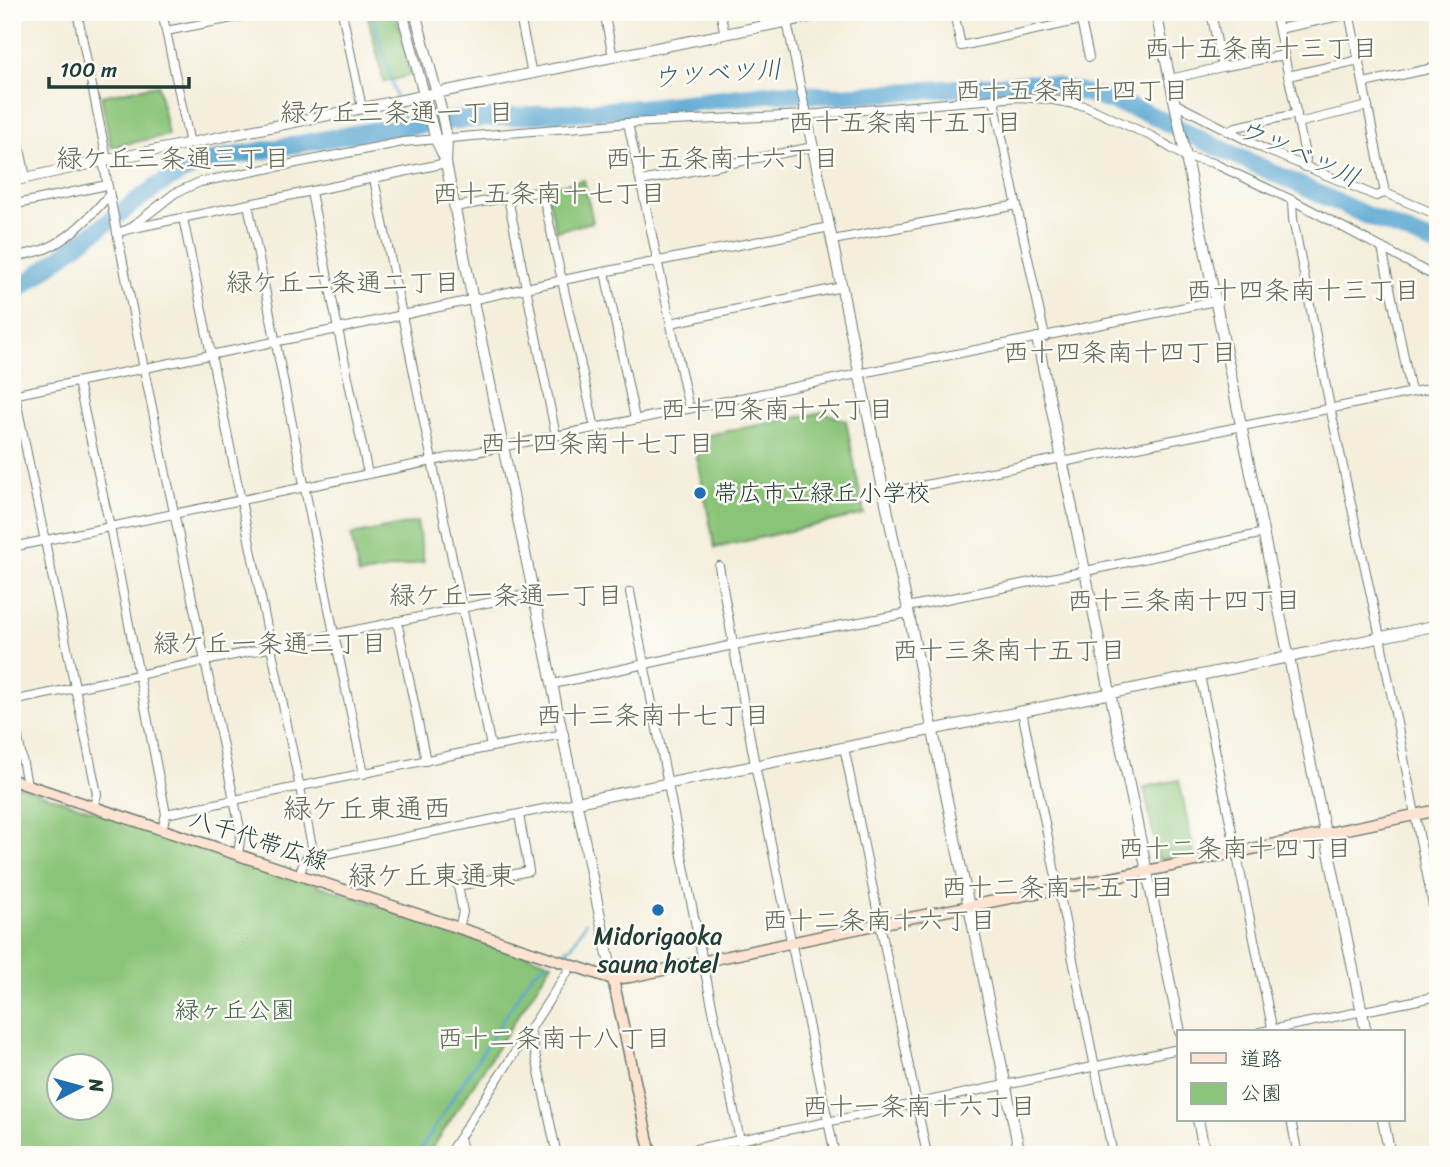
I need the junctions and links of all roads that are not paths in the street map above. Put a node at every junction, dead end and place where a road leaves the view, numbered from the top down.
1 (77, 12) edge
2 (162, 12) edge
3 (264, 12) edge
4 (342, 12) edge
5 (401, 12) edge
6 (415, 12) edge
7 (519, 12) edge
8 (604, 12) edge
9 (720, 12) edge
10 (833, 12) edge
11 (954, 12) edge
12 (1156, 12) edge
13 (1211, 12) edge
14 (1275, 12) edge
15 (1349, 13) edge
16 (246, 14) edge
17 (1080, 16) edge
18 (786, 17) edge
19 (1279, 29) junction
20 (166, 31) junction
21 (725, 34) junction
22 (1284, 55) junction
23 (613, 57) junction
24 (1089, 57) dead end
25 (1359, 60) junction
26 (1222, 67) junction
27 (1438, 67) edge
28 (532, 74) junction
29 (1288, 76) junction
30 (1170, 79) junction
31 (1364, 83) junction
32 (438, 93) junction
33 (425, 96) junction
34 (994, 100) junction
35 (1368, 106) junction
36 (1175, 107) junction
37 (362, 108) junction
38 (12, 109) edge
39 (806, 112) junction
40 (1298, 118) junction
41 (628, 123) junction
42 (1227, 131) junction
43 (446, 135) junction
44 (435, 136) junction
45 (190, 144) junction
46 (813, 147) junction
47 (1183, 151) junction
48 (105, 160) junction
49 (446, 163) junction
50 (1305, 167) junction
51 (26, 178) junction
52 (374, 179) junction
53 (12, 181) edge
54 (641, 181) junction
55 (107, 185) junction
56 (311, 192) junction
57 (1385, 193) junction
58 (109, 195) junction
59 (508, 198) junction
60 (1292, 200) junction
61 (248, 204) junction
62 (12, 205) edge
63 (1017, 205) junction
64 (455, 207) junction
65 (1438, 215) edge
66 (183, 218) junction
67 (830, 227) junction
68 (129, 229) junction
69 (117, 231) junction
70 (833, 240) junction
71 (1382, 248) junction
72 (12, 257) edge
73 (658, 262) junction
74 (605, 272) junction
75 (1438, 278) edge
76 (563, 281) junction
77 (842, 287) junction
78 (525, 289) junction
79 (473, 301) junction
80 (1215, 301) junction
81 (402, 316) junction
82 (671, 323) junction
83 (338, 329) junction
84 (1041, 337) junction
85 (274, 342) junction
86 (211, 355) junction
87 (144, 369) junction
88 (860, 374) junction
89 (78, 383) junction
90 (1438, 387) edge
91 (1411, 392) junction
92 (14, 395) edge
93 (1330, 407) junction
94 (689, 409) junction
95 (635, 419) junction
96 (1242, 426) junction
97 (595, 428) junction
98 (556, 436) junction
99 (504, 446) junction
100 (1063, 460) junction
101 (432, 461) junction
102 (368, 474) junction
103 (305, 486) junction
104 (885, 493) junction
105 (240, 501) junction
106 (175, 514) junction
107 (110, 527) junction
108 (1264, 533) junction
109 (46, 540) junction
110 (12, 547) edge
111 (719, 566) dead end
112 (1086, 571) junction
113 (630, 592) dead end
114 (535, 593) junction
115 (463, 608) junction
116 (908, 610) junction
117 (397, 621) junction
118 (1438, 625) edge
119 (334, 635) junction
120 (1380, 637) junction
121 (733, 645) junction
122 (271, 647) junction
123 (1289, 657) junction
124 (204, 661) junction
125 (645, 664) junction
126 (139, 675) junction
127 (1200, 675) junction
128 (553, 684) junction
129 (75, 688) junction
130 (1111, 692) junction
131 (12, 701) edge
132 (12, 706) edge
133 (1022, 711) junction
134 (932, 730) junction
135 (564, 734) junction
136 (491, 747) junction
137 (844, 747) junction
138 (426, 761) junction
139 (755, 765) junction
140 (365, 774) junction
141 (12, 780) edge
142 (667, 784) junction
143 (27, 785) junction
144 (300, 787) junction
145 (234, 801) junction
146 (577, 802) junction
147 (94, 807) junction
148 (1438, 810) edge
149 (166, 814) junction
150 (519, 815) junction
151 (1414, 816) junction
152 (162, 830) junction
153 (1325, 834) junction
154 (1235, 852) junction
155 (238, 854) junction
156 (314, 856) junction
157 (1147, 871) junction
158 (299, 875) junction
159 (1059, 888) junction
160 (968, 906) junction
161 (879, 924) junction
162 (460, 928) junction
163 (1438, 931) edge
164 (791, 943) junction
165 (703, 962) junction
166 (572, 965) junction
167 (613, 979) junction
168 (1438, 996) edge
169 (1362, 1011) junction
170 (530, 1030) junction
171 (1180, 1030) edge
172 (1273, 1030) edge
173 (1277, 1030) edge
174 (1366, 1030) edge
175 (1177, 1049) edge
176 (1095, 1066) junction
177 (1005, 1085) junction
178 (916, 1103) junction
179 (828, 1122) junction
180 (1198, 1122) edge
181 (1291, 1122) edge
182 (1383, 1122) edge
183 (460, 1138) junction
184 (739, 1139) junction
185 (448, 1155) edge
186 (464, 1155) edge
187 (557, 1155) edge
188 (652, 1155) edge
189 (667, 1155) edge
190 (743, 1155) edge
191 (835, 1155) edge
192 (927, 1155) edge
193 (1020, 1155) edge
194 (1113, 1155) edge
195 (1205, 1155) edge
196 (1298, 1155) edge
197 (1390, 1155) edge

1 - 48 street
2 - 20 street
3 - 16 street
4 - 37 street
5 - 33 street
6 - 32 street
7 - 28 street
8 - 23 street
9 - 21 street
10 - 18 street
11 - 17 street
12 - 30 street
13 - 26 street
14 - 19 street
15 - 19 street
15 - 25 street
16 - 20 street
17 - 24 street
18 - 21 street
18 - 39 street
19 - 22 street
20 - 45 street
21 - 23 street
22 - 26 street
22 - 29 street
23 - 28 street
25 - 29 street
25 - 31 street
26 - 30 street
27 - 31 street
28 - 32 street
29 - 40 street
30 - 36 street
31 - 35 street
32 - 33 street
32 - 43 street
33 - 37 street
33 - 44 street
34 - 39 street
34 - 47 street
34 - 63 street
35 - 40 street
35 - 57 street
36 - 42 street
36 - 47 street
37 - 45 street
38 - 51 street
39 - 41 street
39 - 46 street
40 - 42 street
40 - 50 street
41 - 43 street
41 - 54 street
42 - 50 street
43 - 44 street
43 - 49 street
44 - 49 street
44 - 68 street
45 - 48 street
46 - 54 street
46 - 67 street
47 - 60 street
47 - 80 street
48 - 51 street
48 - 55 street
49 - 52 street
49 - 64 street
50 - 57 street
51 - 53 street
52 - 56 street
52 - 81 street
54 - 73 street
55 - 58 street
55 - 62 street
56 - 61 street
56 - 83 street
57 - 65 street
58 - 69 street
58 - 72 street
59 - 64 street
59 - 76 street
59 - 78 street
60 - 71 street
60 - 93 street
61 - 66 street
61 - 85 street
63 - 70 street
63 - 84 street
64 - 79 street
66 - 68 street
66 - 86 street
67 - 70 street
67 - 73 street
68 - 69 street
69 - 87 street
70 - 77 street
71 - 75 street
71 - 91 street
73 - 74 street
73 - 82 street
74 - 76 street
74 - 95 street
76 - 78 street
76 - 97 street
77 - 82 street
77 - 88 street
78 - 79 street
78 - 98 street
79 - 81 street
79 - 99 street
80 - 84 street
80 - 96 street
81 - 83 street
81 - 101 street
82 - 94 street
83 - 85 street
83 - 102 street
84 - 88 street
84 - 100 street
85 - 86 street
85 - 103 street
86 - 87 street
86 - 105 street
87 - 89 street
87 - 106 street
88 - 94 street
88 - 104 street
89 - 92 street
89 - 107 street
90 - 91 street
91 - 93 street
92 - 109 street
93 - 96 street
93 - 120 street
94 - 95 street
95 - 97 street
96 - 100 street
96 - 108 street
97 - 98 street
98 - 99 street
99 - 101 street
99 - 114 street
100 - 104 street
100 - 112 street
101 - 102 street
101 - 115 street
102 - 103 street
103 - 105 street
103 - 119 street
104 - 116 street
105 - 106 street
105 - 122 street
106 - 107 street
106 - 124 street
107 - 109 street
107 - 126 street
108 - 112 street
108 - 123 street
109 - 110 street
109 - 129 street
111 - 121 street
112 - 116 street
112 - 130 street
113 - 125 street
114 - 115 street
114 - 128 street
115 - 117 street
115 - 136 street
116 - 121 street
116 - 134 street
117 - 119 street
117 - 138 street
118 - 120 street
119 - 122 street
119 - 140 street
120 - 123 street
120 - 151 street
121 - 125 street
121 - 139 street
122 - 124 street
122 - 144 street
123 - 127 street
123 - 153 street
124 - 126 street
124 - 145 street
125 - 128 street
125 - 142 street
126 - 129 street
126 - 149 street
127 - 130 street
127 - 154 street
128 - 135 street
129 - 131 street
129 - 147 street
130 - 133 street
130 - 157 street
132 - 143 street
133 - 134 street
133 - 159 street
134 - 137 street
134 - 160 street
135 - 136 street
135 - 146 street
136 - 138 street
137 - 139 street
137 - 161 street
138 - 140 street
139 - 142 street
139 - 164 street
140 - 144 street
141 - 143 main road, 八千代帯広線
142 - 146 street
142 - 165 street
143 - 147 main road, 八千代帯広線
144 - 145 street
144 - 156 street
145 - 149 street
145 - 155 street
146 - 150 street
146 - 167 street
147 - 152 main road, 八千代帯広線
148 - 151 main road, 八千代帯広線
149 - 152 street
150 - 156 street
150 - 162 street
151 - 153 main road, 八千代帯広線
151 - 163 street
152 - 155 main road, 八千代帯広線
153 - 154 main road, 八千代帯広線
153 - 169 street
154 - 157 main road, 八千代帯広線
154 - 172 street
155 - 158 main road, 八千代帯広線
156 - 158 street
157 - 159 main road, 八千代帯広線
157 - 171 street
158 - 162 main road, 八千代帯広線
159 - 160 main road, 八千代帯広線
159 - 176 street
160 - 161 main road, 八千代帯広線
160 - 177 street
161 - 164 main road, 八千代帯広線
161 - 178 street
162 - 166 main road, 八千代帯広線
164 - 165 main road, 八千代帯広線
164 - 179 street
165 - 167 main road, 八千代帯広線
165 - 184 street
166 - 167 main road, 八千代帯広線
166 - 170 street
167 - 188 main road
168 - 169 street
169 - 173 street
169 - 174 street
170 - 183 street
170 - 187 street
175 - 176 street
176 - 177 street
176 - 194 street
177 - 178 street
177 - 193 street
178 - 179 street
178 - 192 street
179 - 184 street
179 - 191 street
180 - 195 street
181 - 196 street
182 - 197 street
183 - 185 street
183 - 186 street
184 - 189 street
184 - 190 street

